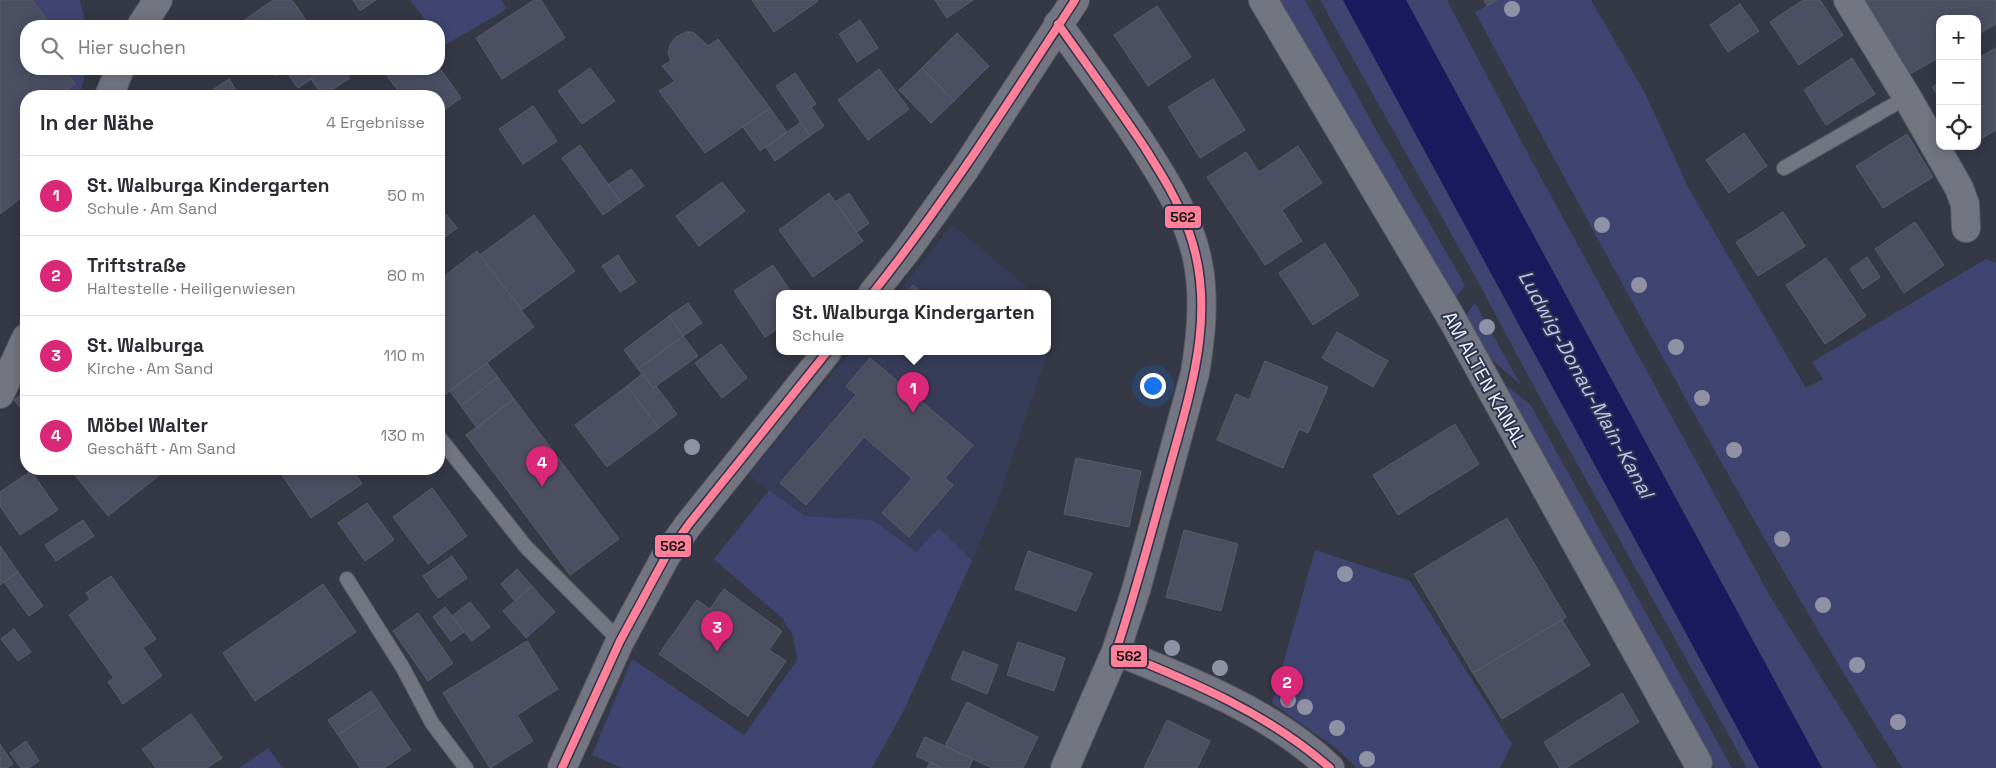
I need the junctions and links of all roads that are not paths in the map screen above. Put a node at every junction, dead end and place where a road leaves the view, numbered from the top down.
1 (158, 0) edge
2 (1075, 0) edge
3 (1264, 0) edge
4 (1848, 0) edge
5 (145, 20) edge
6 (1058, 24) junction
7 (118, 75) edge
8 (111, 90) edge
9 (1907, 97) junction
10 (1784, 168) dead end
11 (1966, 228) dead end
12 (875, 290) edge
13 (20, 351) edge
14 (825, 355) edge
15 (0, 394) edge
16 (445, 444) edge
17 (347, 579) dead end
18 (620, 641) junction
19 (1116, 651) junction
20 (1698, 763) dead end
21 (466, 768) edge
22 (562, 768) edge
23 (1064, 768) edge
24 (1330, 768) edge

1 - 5 street
2 - 6 street
3 - 20 street, AM ALTEN KANAL
4 - 9 street
6 - 12 street
6 - 19 street
7 - 8 street
9 - 10 lane
9 - 11 street
13 - 15 street
14 - 18 street
16 - 18 lane
17 - 21 lane
18 - 22 street
19 - 23 street
19 - 24 street

